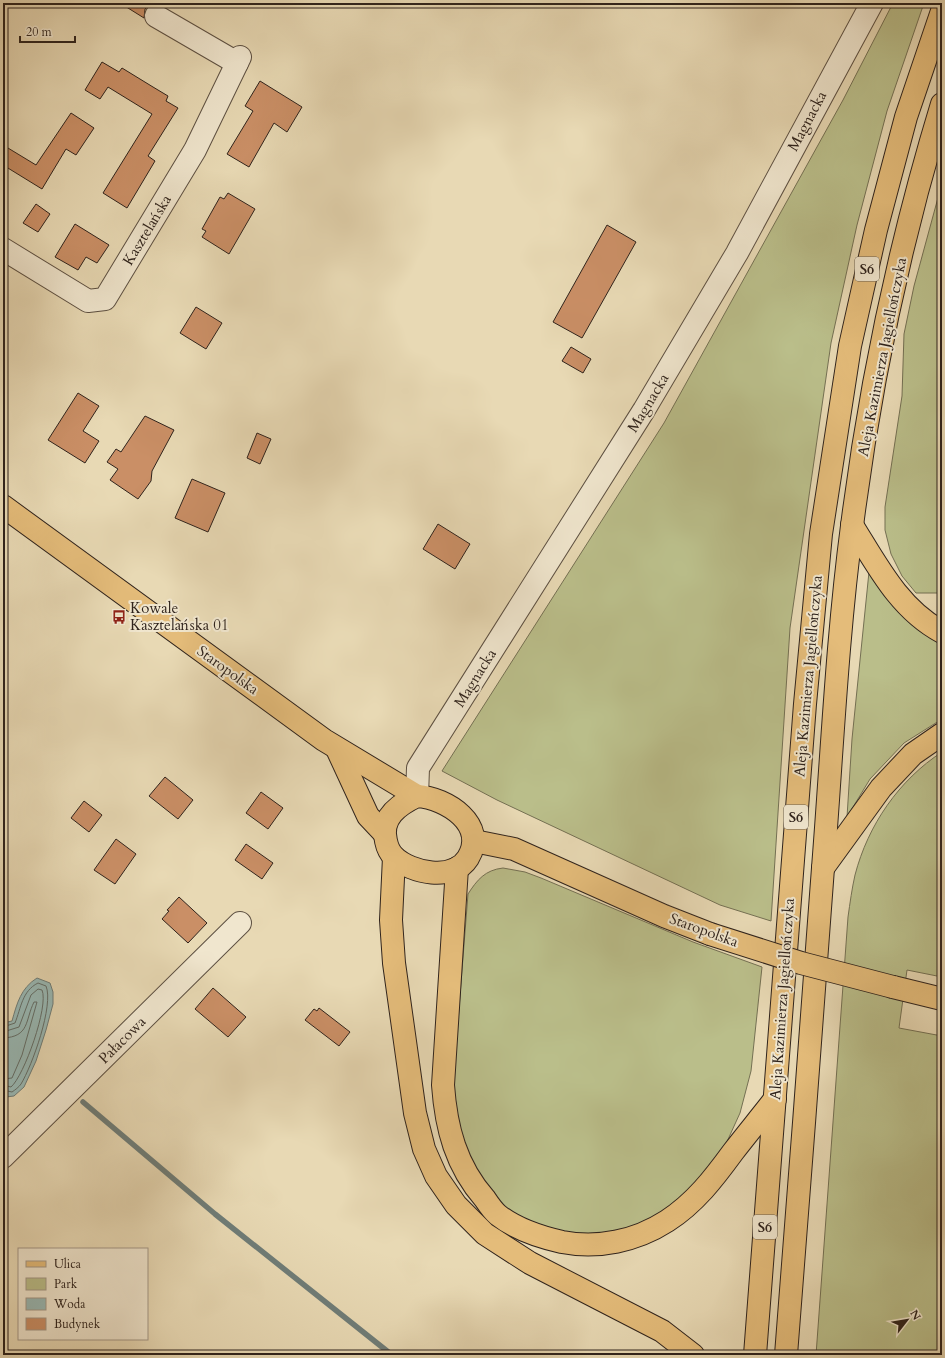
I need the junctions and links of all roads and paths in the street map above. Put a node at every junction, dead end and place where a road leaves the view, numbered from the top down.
1 (872, 3) edge
2 (942, 10) edge
3 (156, 16) dead end
4 (942, 104) edge
5 (3, 249) edge
6 (3, 506) edge
7 (852, 526) junction
8 (942, 632) edge
9 (942, 734) edge
10 (337, 749) junction
11 (417, 796) junction
12 (384, 833) junction
13 (474, 841) junction
14 (394, 857) junction
15 (457, 868) junction
16 (824, 868) junction
17 (240, 923) dead end
18 (942, 999) edge
19 (775, 1099) junction
20 (3, 1158) edge
21 (693, 1355) edge
22 (755, 1355) edge
23 (786, 1355) edge

1 - 11 street, Magnacka
2 - 19 main road, Aleja Kazimierza Jagiellończyka / S6
3 - 5 street, Kasztelańska
4 - 7 main road, Aleja Kazimierza Jagiellończyka / S6
6 - 10 main road, Staropolska
7 - 8 main road
7 - 16 main road, Aleja Kazimierza Jagiellończyka / S6
9 - 16 main road
10 - 11 main road, Staropolska
10 - 12 main road, Staropolska
11 - 12 main road
11 - 13 main road
12 - 14 main road
13 - 15 main road
13 - 18 main road, Staropolska, bridge
14 - 15 main road
14 - 21 main road
15 - 19 main road
16 - 23 main road, Aleja Kazimierza Jagiellończyka / S6
17 - 20 street, Pałacowa
19 - 22 main road, Aleja Kazimierza Jagiellończyka / S6

